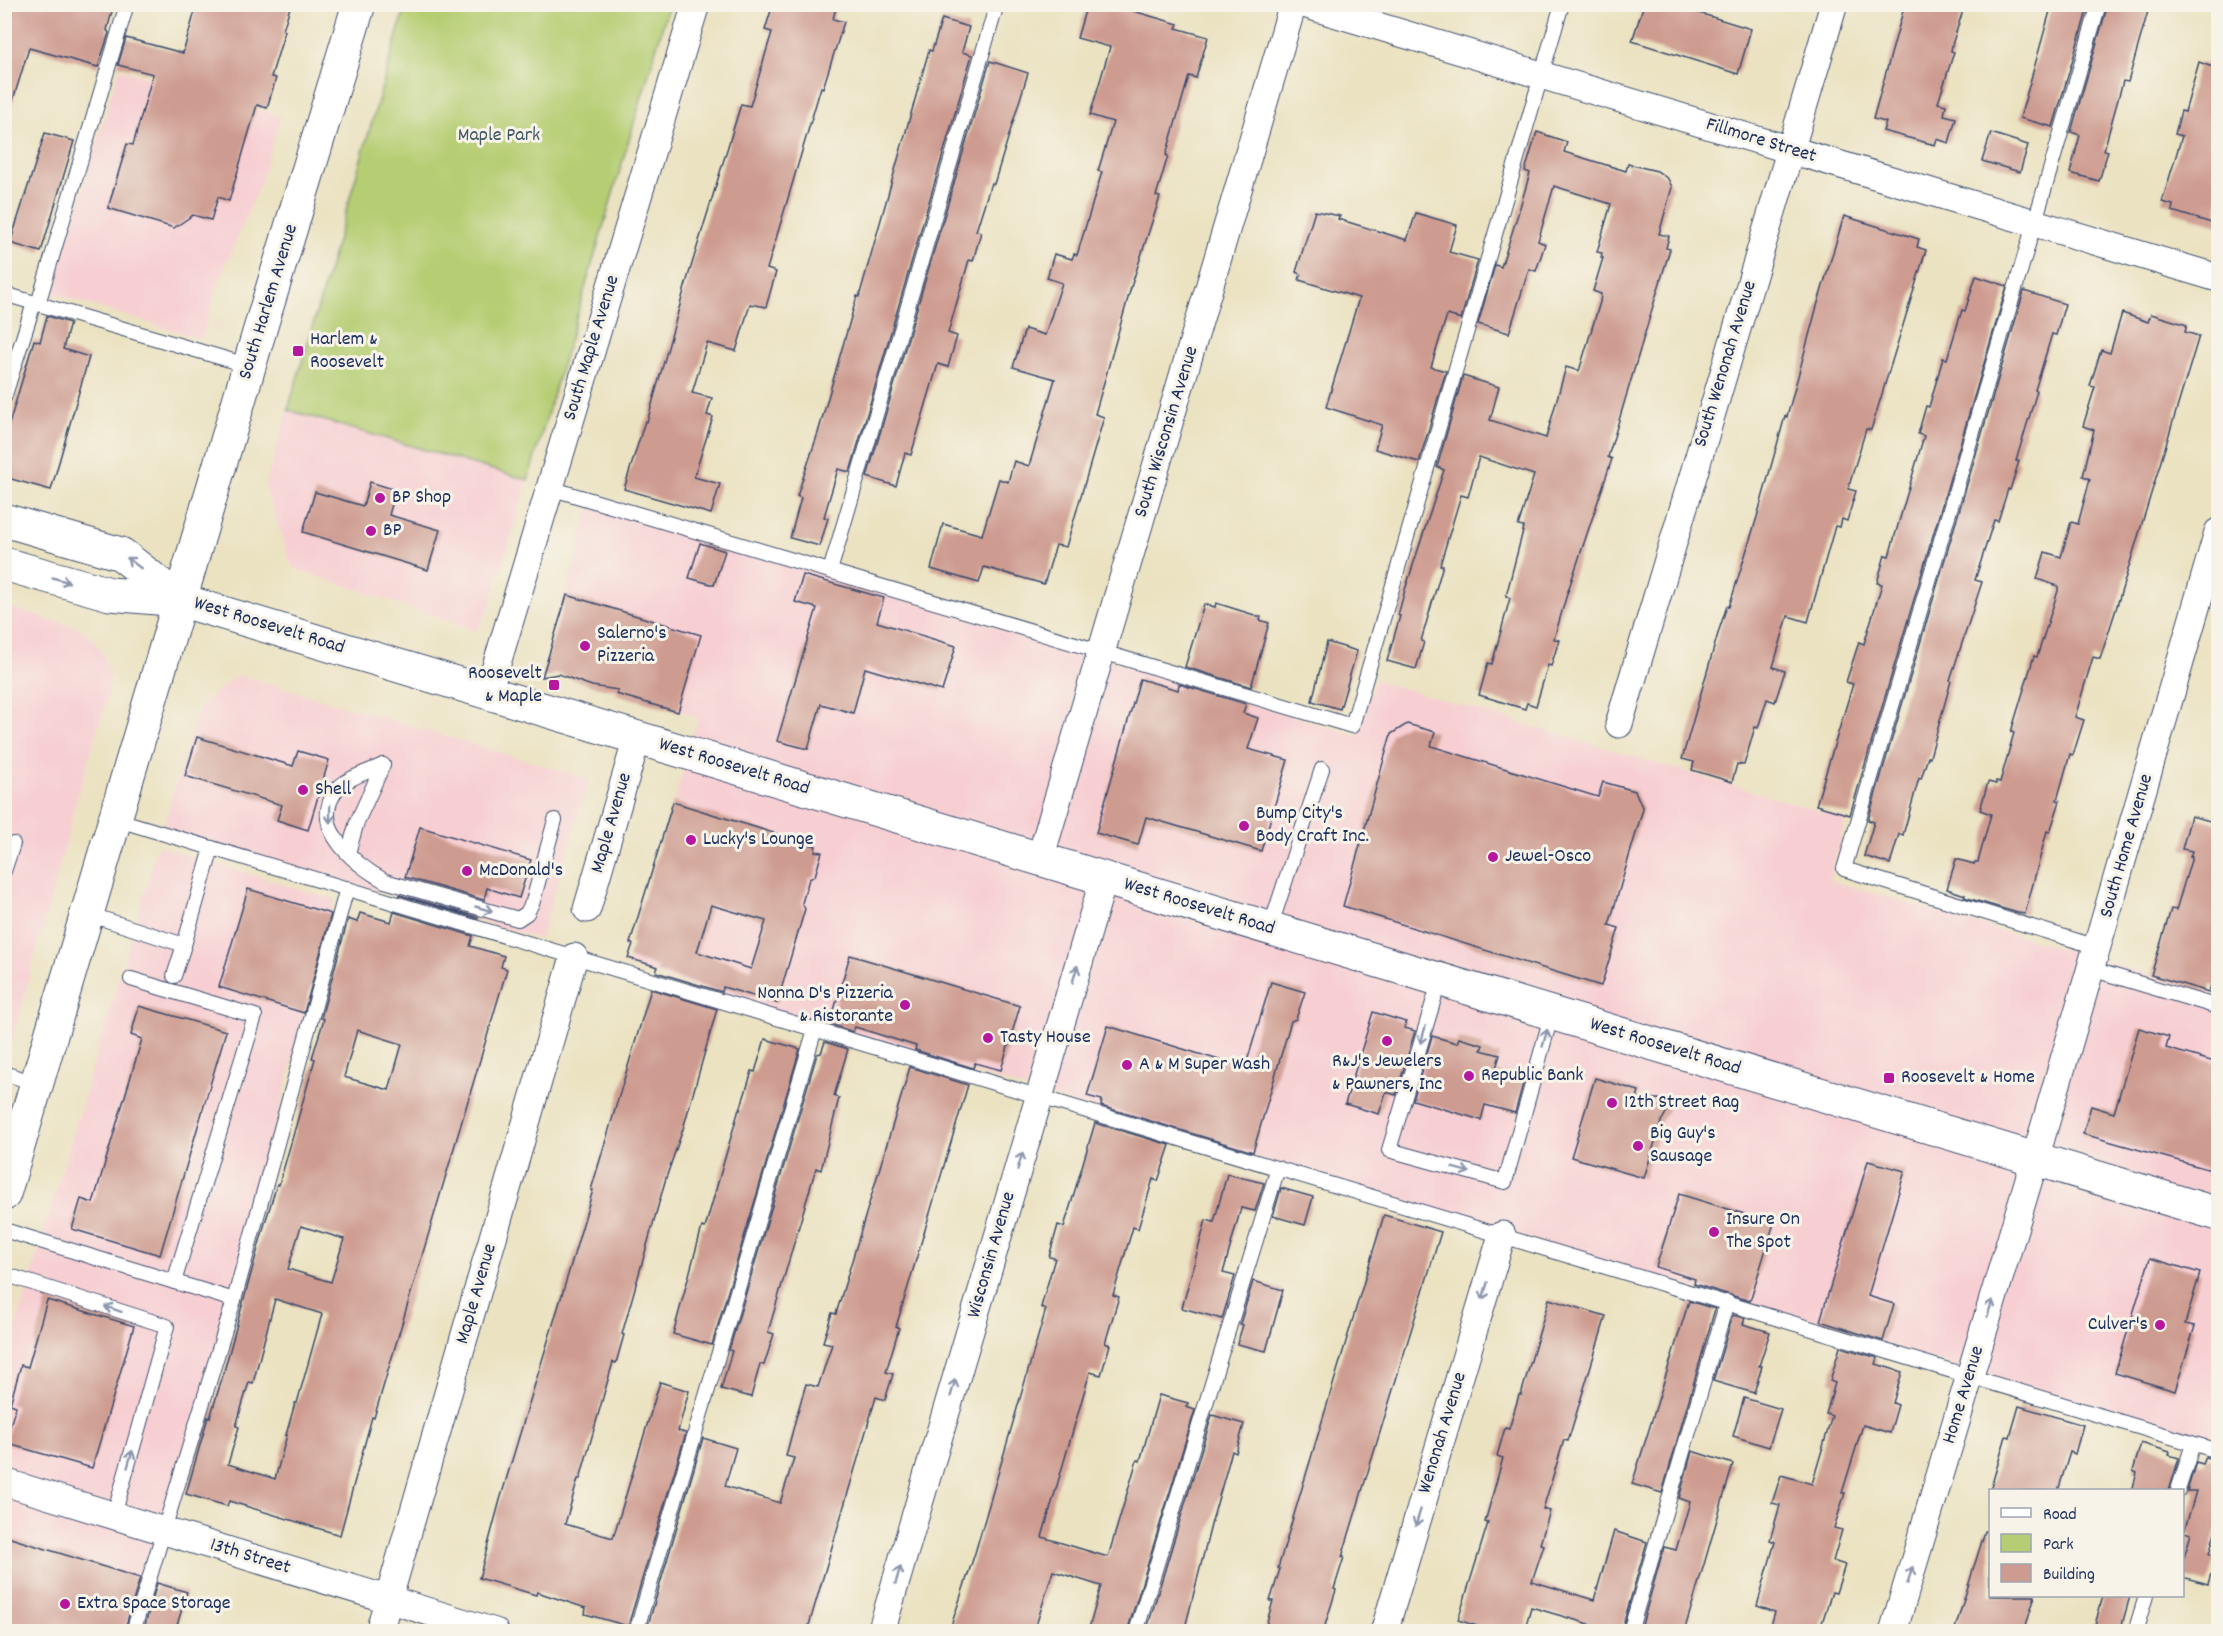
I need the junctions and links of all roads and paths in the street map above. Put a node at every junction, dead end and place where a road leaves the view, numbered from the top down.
1 (127, 4) edge
2 (359, 4) edge
3 (696, 4) edge
4 (997, 4) edge
5 (1293, 4) edge
6 (1304, 4) edge
7 (1562, 4) edge
8 (1834, 4) edge
9 (2099, 4) edge
10 (1542, 75) junction
11 (1791, 150) junction
12 (2035, 223) junction
13 (2218, 278) edge
14 (4, 294) edge
15 (36, 303) junction
16 (250, 366) junction
17 (4, 398) edge
18 (550, 488) junction
19 (4, 520) edge
20 (2218, 532) edge
21 (4, 564) edge
22 (830, 571) junction
23 (180, 600) junction
24 (1102, 651) junction
25 (488, 693) junction
26 (1619, 724) dead end
27 (637, 738) junction
28 (1322, 769) dead end
29 (115, 819) junction
30 (555, 820) dead end
31 (13, 844) dead end
32 (212, 848) junction
33 (348, 853) junction
34 (1040, 859) junction
35 (4, 871) edge
36 (1104, 878) junction
37 (347, 888) junction
38 (587, 909) dead end
39 (88, 914) junction
40 (1270, 928) junction
41 (184, 945) junction
42 (574, 957) junction
43 (2094, 958) junction
44 (174, 976) dead end
45 (131, 979) dead end
46 (1440, 979) junction
47 (2218, 1007) edge
48 (1552, 1013) junction
49 (815, 1029) junction
50 (4, 1073) edge
51 (37, 1084) junction
52 (1039, 1096) junction
53 (2035, 1159) junction
54 (1278, 1168) junction
55 (4, 1194) edge
56 (2218, 1214) edge
57 (4, 1230) edge
58 (1502, 1235) junction
59 (4, 1274) edge
60 (174, 1282) junction
61 (234, 1300) junction
62 (1727, 1302) junction
63 (1970, 1375) junction
64 (2193, 1444) junction
65 (2218, 1451) edge
66 (4, 1482) edge
67 (2179, 1489) edge
68 (114, 1515) junction
69 (163, 1530) junction
70 (2146, 1597) edge
71 (389, 1600) junction
72 (133, 1632) edge
73 (379, 1632) edge
74 (495, 1632) edge
75 (636, 1632) edge
76 (881, 1632) edge
77 (1136, 1632) edge
78 (1384, 1632) edge
79 (1630, 1632) edge
80 (1893, 1632) edge
81 (2135, 1632) edge

1 - 15 lane
2 - 16 main road, South Harlem Avenue
3 - 18 street, South Maple Avenue
4 - 22 lane
5 - 24 street, South Wisconsin Avenue
6 - 10 street, Fillmore Street
7 - 10 lane
8 - 11 street, South Wenonah Avenue
9 - 12 lane
10 - 11 street, Fillmore Street
10 - 24 lane
11 - 12 street, Fillmore Street
11 - 26 street, South Wenonah Avenue
12 - 13 street, Fillmore Street
12 - 43 lane
14 - 15 lane
15 - 16 lane
15 - 17 lane
16 - 23 main road, South Harlem Avenue
18 - 22 lane
18 - 25 street, South Maple Avenue
23 -> 19 main road
20 - 43 street, South Home Avenue
21 -> 23 main road
22 - 24 lane
23 - 25 main road, West Roosevelt Road
23 - 29 main road, South Harlem Avenue
24 - 34 street, South Wisconsin Avenue
25 - 27 main road, West Roosevelt Road
27 - 34 main road, West Roosevelt Road
27 - 38 street, Maple Avenue
28 - 40 lane
29 - 32 lane
29 - 39 main road, South Harlem Avenue
33 -> 30 lane
31 - 35 lane
32 - 37 lane
32 - 41 lane
33 -> 33 lane
34 - 36 main road, West Roosevelt Road
36 - 40 main road, West Roosevelt Road
52 -> 36 street, Wisconsin Avenue
37 - 42 lane
37 - 61 lane
39 - 41 lane
39 - 51 main road, South Harlem Avenue
40 - 46 main road, West Roosevelt Road
41 - 44 lane
42 - 49 lane
42 - 71 street, Maple Avenue
43 - 47 lane
43 - 53 street, South Home Avenue
45 - 60 lane
46 - 48 main road, West Roosevelt Road
46 -> 48 lane
48 - 53 main road, West Roosevelt Road
49 - 52 lane
49 - 75 lane
50 - 51 lane
51 - 55 main road, South Harlem Avenue
52 - 54 lane
76 -> 52 street, Wisconsin Avenue
53 - 56 main road, West Roosevelt Road
63 -> 53 street, Home Avenue
54 - 58 lane
54 - 77 lane
57 - 60 lane
58 - 62 lane
58 -> 78 street, Wenonah Avenue
68 -> 59 lane
60 - 61 lane
61 - 69 lane
62 - 63 lane
62 - 79 lane
63 - 64 lane
80 -> 63 street, Home Avenue
64 - 65 lane
64 - 67 lane
66 - 68 street, 13th Street
68 - 69 street, 13th Street
69 - 71 street, 13th Street
69 - 72 lane
70 - 81 lane
71 - 73 street, Maple Avenue
71 - 74 street, 13th Street

